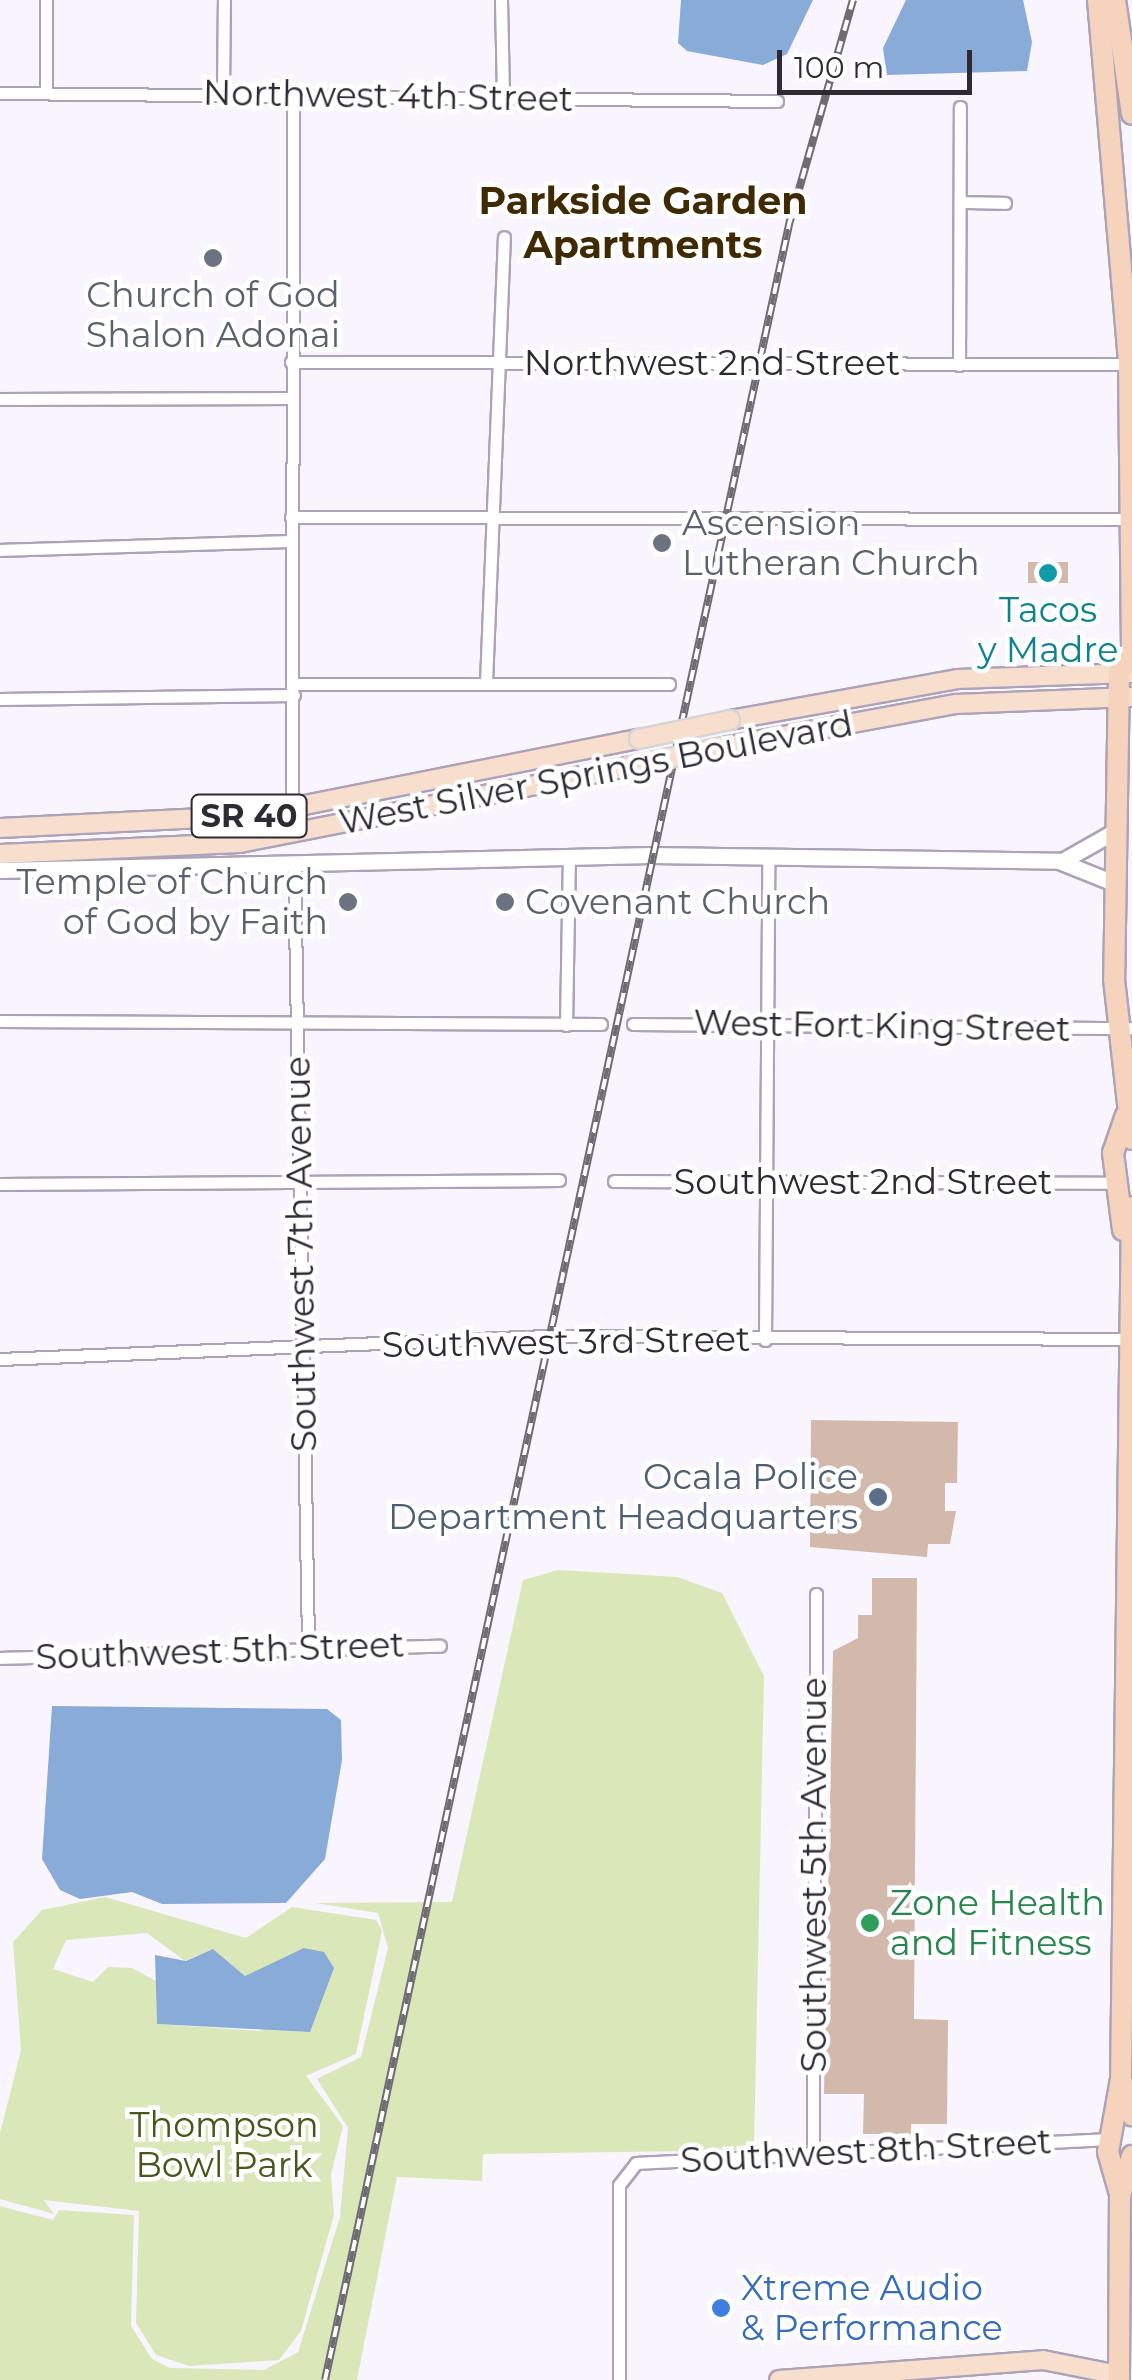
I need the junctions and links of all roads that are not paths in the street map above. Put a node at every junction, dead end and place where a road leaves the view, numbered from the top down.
1 (46, 0) edge
2 (224, 0) edge
3 (501, 0) edge
4 (1098, 0) edge
5 (1115, 0) edge
6 (46, 91) junction
7 (223, 91) junction
8 (0, 92) edge
9 (293, 96) junction
10 (503, 98) junction
11 (777, 101) dead end
12 (960, 107) dead end
13 (1132, 114) edge
14 (961, 202) junction
15 (1005, 203) dead end
16 (504, 238) dead end
17 (1131, 358) edge
18 (291, 362) junction
19 (497, 362) junction
20 (959, 365) junction
21 (290, 398) junction
22 (0, 399) edge
23 (489, 515) junction
24 (291, 517) junction
25 (1129, 519) junction
26 (292, 541) junction
27 (0, 550) edge
28 (1128, 664) edge
29 (486, 683) junction
30 (668, 684) dead end
31 (294, 690) junction
32 (1125, 697) edge
33 (0, 699) edge
34 (292, 808) junction
35 (0, 828) edge
36 (1115, 831) junction
37 (292, 835) junction
38 (0, 854) edge
39 (569, 855) junction
40 (768, 857) junction
41 (1059, 861) junction
42 (294, 863) junction
43 (0, 870) edge
44 (1114, 883) junction
45 (1132, 1005) edge
46 (0, 1022) edge
47 (296, 1024) junction
48 (601, 1024) dead end
49 (633, 1024) dead end
50 (566, 1025) junction
51 (766, 1026) junction
52 (1129, 1028) edge
53 (1126, 1116) junction
54 (1132, 1139) edge
55 (560, 1180) dead end
56 (300, 1181) junction
57 (614, 1181) dead end
58 (764, 1182) junction
59 (1112, 1183) junction
60 (0, 1184) edge
61 (1132, 1208) edge
62 (1125, 1240) junction
63 (1128, 1339) edge
64 (765, 1340) junction
65 (304, 1348) junction
66 (0, 1359) edge
67 (1128, 1495) edge
68 (816, 1594) dead end
69 (308, 1645) junction
70 (440, 1646) dead end
71 (1127, 1652) edge
72 (0, 1658) edge
73 (1127, 1809) edge
74 (1127, 1966) edge
75 (1121, 2079) junction
76 (1132, 2116) edge
77 (1108, 2139) junction
78 (812, 2156) junction
79 (1132, 2156) edge
80 (1120, 2196) junction
81 (1119, 2377) edge
82 (620, 2380) edge
83 (780, 2380) edge
84 (1092, 2380) edge

1 - 6 street
2 - 7 street
3 - 10 street
4 - 17 highway
5 - 13 highway
6 - 7 street, Northwest 4th Street
6 - 8 street, Northwest 4th Street
7 - 9 street, Northwest 4th Street
9 - 10 street, Northwest 4th Street
9 - 18 street
10 - 11 street, Northwest 4th Street
12 - 14 street
14 - 15 street
14 - 20 street
16 - 19 street
17 - 20 street, Northwest 2nd Street
17 - 25 highway
18 - 19 street, Northwest 2nd Street
18 - 21 street
19 - 20 street, Northwest 2nd Street
19 - 23 street
21 - 22 street
21 - 24 street
23 - 24 street
23 - 25 street
23 - 29 street
24 - 26 street
25 - 28 highway
26 - 27 street
26 - 31 street
28 - 32 highway
28 - 34 main road, West Silver Springs Boulevard / SR 40, bridge
29 - 30 street
29 - 31 street
31 - 33 street
31 - 34 street
32 - 36 highway
32 - 37 main road, West Silver Springs Boulevard / SR 40, bridge
34 - 35 main road, West Silver Springs Boulevard / SR 40
34 - 37 street
36 - 41 street
36 - 44 highway
37 - 38 main road, West Silver Springs Boulevard / SR 40
39 - 40 street
39 - 42 street
39 - 50 street
40 - 41 street
40 - 51 street
41 - 44 street
42 - 43 street
42 - 47 street, Southwest 7th Avenue
44 - 52 highway
45 - 52 highway
46 - 47 street
47 - 50 street
47 - 56 street, Southwest 7th Avenue
48 - 50 street
49 - 51 street, West Fort King Street
51 - 52 street, West Fort King Street
51 - 58 street
52 - 53 highway
53 - 54 highway
53 - 59 highway
55 - 56 street
56 - 60 street
56 - 65 street, Southwest 7th Avenue
57 - 58 street, Southwest 2nd Street
58 - 59 street, Southwest 2nd Street
58 - 64 street
59 - 62 highway
61 - 62 highway
62 - 63 highway
63 - 64 street, Southwest 3rd Street
63 - 67 highway
64 - 65 street, Southwest 3rd Street
65 - 66 street, Southwest 3rd Street
65 - 69 street, Southwest 7th Avenue
67 - 71 highway
68 - 78 street, Southwest 5th Avenue
69 - 70 street, Southwest 5th Street
69 - 72 street, Southwest 5th Street
71 - 73 highway
73 - 74 highway
74 - 75 highway
75 - 76 highway
75 - 77 highway
77 - 78 street, Southwest 8th Street
77 - 80 highway
78 - 82 street, Southwest 8th Street
79 - 80 highway
80 - 81 highway
81 - 83 main road
81 - 84 main road

